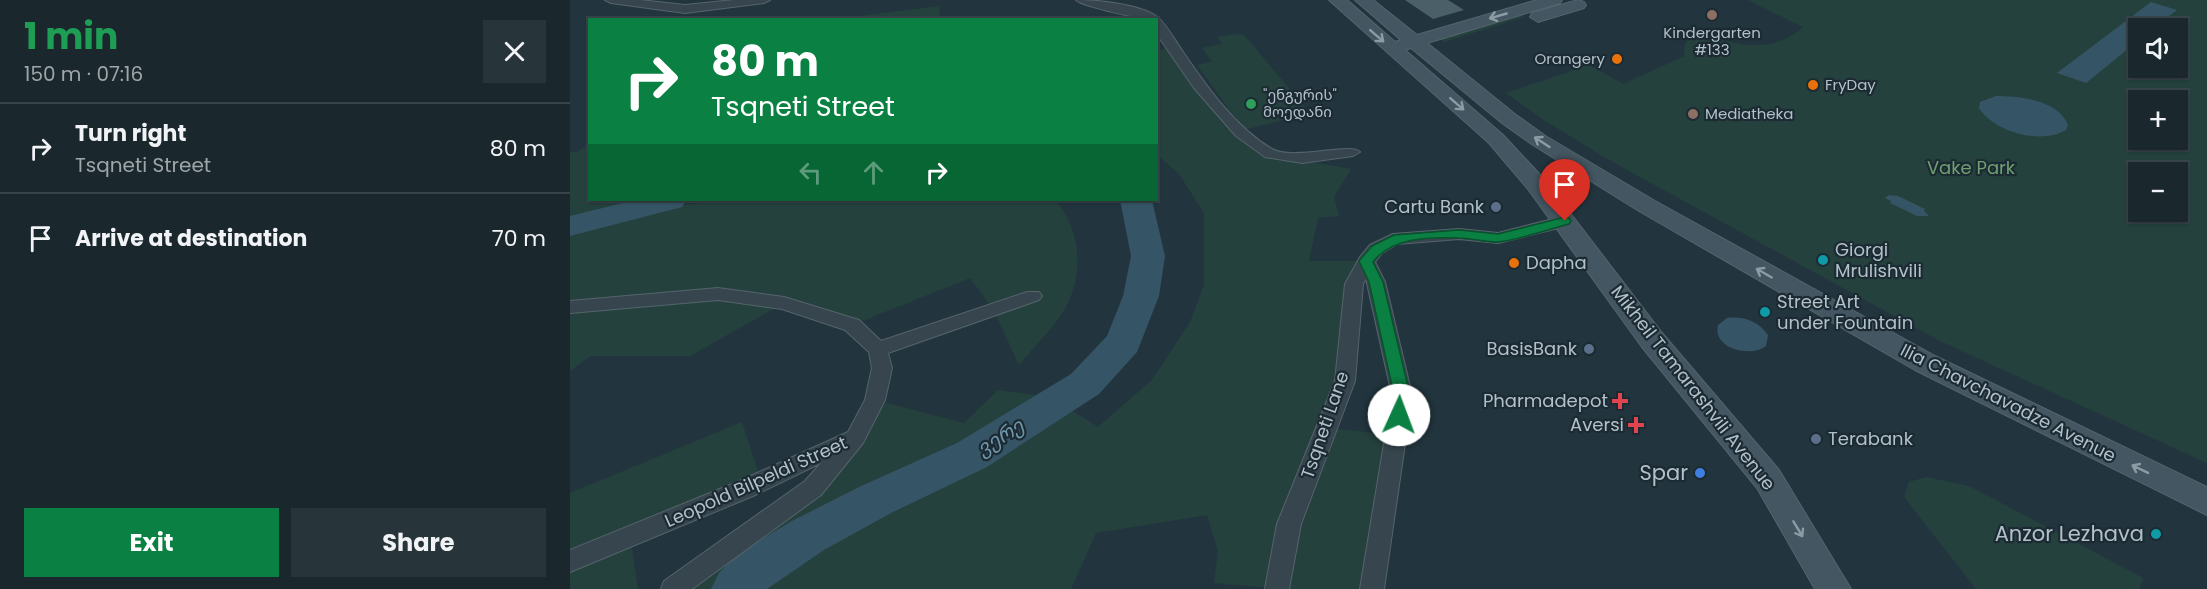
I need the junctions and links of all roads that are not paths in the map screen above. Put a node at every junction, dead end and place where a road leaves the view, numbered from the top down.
1 (611, 0) edge
2 (764, 0) edge
3 (1082, 0) edge
4 (1337, 0) edge
5 (1364, 0) edge
6 (1554, 0) edge
7 (1579, 3) edge
8 (687, 4) edge
9 (1149, 18) edge
10 (1158, 25) edge
11 (1412, 49) junction
12 (1353, 152) dead end
13 (1565, 221) junction
14 (1366, 261) junction
15 (1033, 296) dead end
16 (570, 307) edge
17 (878, 349) junction
18 (856, 437) junction
19 (2207, 502) edge
20 (570, 561) edge
21 (673, 589) edge
22 (1277, 589) edge
23 (1372, 589) edge
24 (1834, 589) edge

1 - 8 street
2 - 8 street
3 - 9 street
4 -> 11 main road, Ilia Chavchavadze Avenue
5 - 11 main road, Ilia Chavchavadze Avenue
6 -> 11 main road
7 - 11 main road
10 - 12 street
11 -> 13 main road, Ilia Chavchavadze Avenue
19 -> 11 main road, Ilia Chavchavadze Avenue
13 - 14 street
13 -> 24 main road, Mikheil Tamarashvili Avenue
14 - 22 street, Tsqneti Lane
14 - 23 street
15 - 17 street
16 - 17 street
17 - 18 street, Leopold Bilpeldi Street
18 - 20 street, Leopold Bilpeldi Street
18 - 21 street

